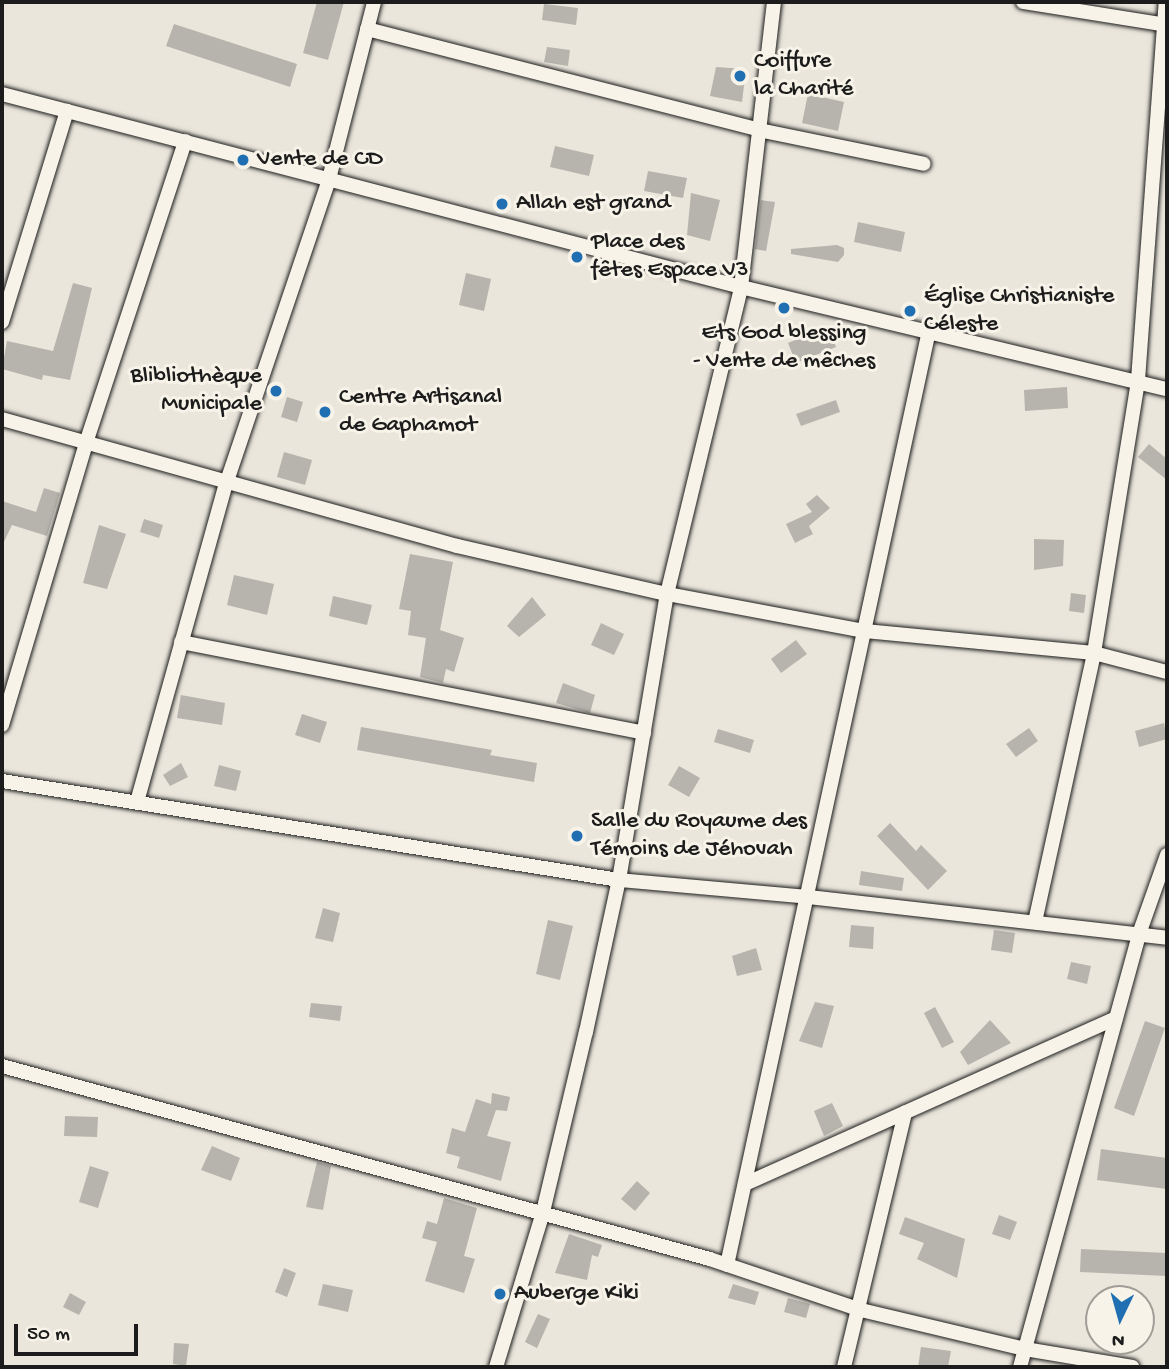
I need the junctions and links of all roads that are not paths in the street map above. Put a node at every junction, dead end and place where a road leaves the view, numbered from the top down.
1 (374, 2) edge
2 (774, 2) edge
3 (1023, 2) edge
4 (1166, 2) edge
5 (1166, 25) edge
6 (367, 29) junction
7 (2, 94) edge
8 (67, 111) junction
9 (759, 130) junction
10 (185, 141) junction
11 (925, 164) dead end
12 (329, 179) junction
13 (741, 286) junction
14 (2, 322) edge
15 (929, 331) junction
16 (1138, 380) junction
17 (1167, 389) edge
18 (2, 419) edge
19 (85, 446) junction
20 (226, 484) junction
21 (667, 594) junction
22 (865, 631) junction
23 (181, 642) junction
24 (1094, 653) junction
25 (1167, 672) edge
26 (2, 725) edge
27 (644, 733) junction
28 (2, 782) edge
29 (137, 802) junction
30 (1167, 855) edge
31 (619, 880) junction
32 (809, 897) junction
33 (1035, 922) junction
34 (1139, 934) junction
35 (1167, 938) edge
36 (1116, 1018) junction
37 (2, 1066) edge
38 (905, 1112) junction
39 (745, 1184) junction
40 (542, 1216) junction
41 (727, 1265) junction
42 (861, 1310) junction
43 (1026, 1349) junction
44 (496, 1367) edge
45 (844, 1367) edge
46 (1020, 1367) edge
47 (1133, 1367) edge

1 - 6 street
2 - 9 street
3 - 5 street
4 - 5 street
5 - 16 street
6 - 9 street
6 - 12 street
7 - 8 street
8 - 10 street
8 - 14 street
9 - 11 street
9 - 13 street
10 - 12 street
10 - 19 street
12 - 13 street
12 - 20 street
13 - 15 street
13 - 21 street
15 - 16 street
15 - 22 street
16 - 17 street
16 - 24 street
18 - 19 street
19 - 20 street
19 - 26 street
20 - 21 street
20 - 23 street
21 - 22 street
21 - 27 street
22 - 24 street
22 - 32 street
23 - 27 street
23 - 29 street
24 - 25 street
24 - 33 street
27 - 31 street
28 - 29 street
29 - 31 street
30 - 34 street
31 - 32 street
31 - 40 street
32 - 33 street
32 - 39 street
33 - 34 street
34 - 35 street
34 - 36 street
36 - 38 street
36 - 43 street
37 - 40 street
38 - 39 street
38 - 42 street
39 - 41 street
40 - 41 street
40 - 44 street
41 - 42 street
42 - 43 street
42 - 45 street
43 - 46 street
43 - 47 street

